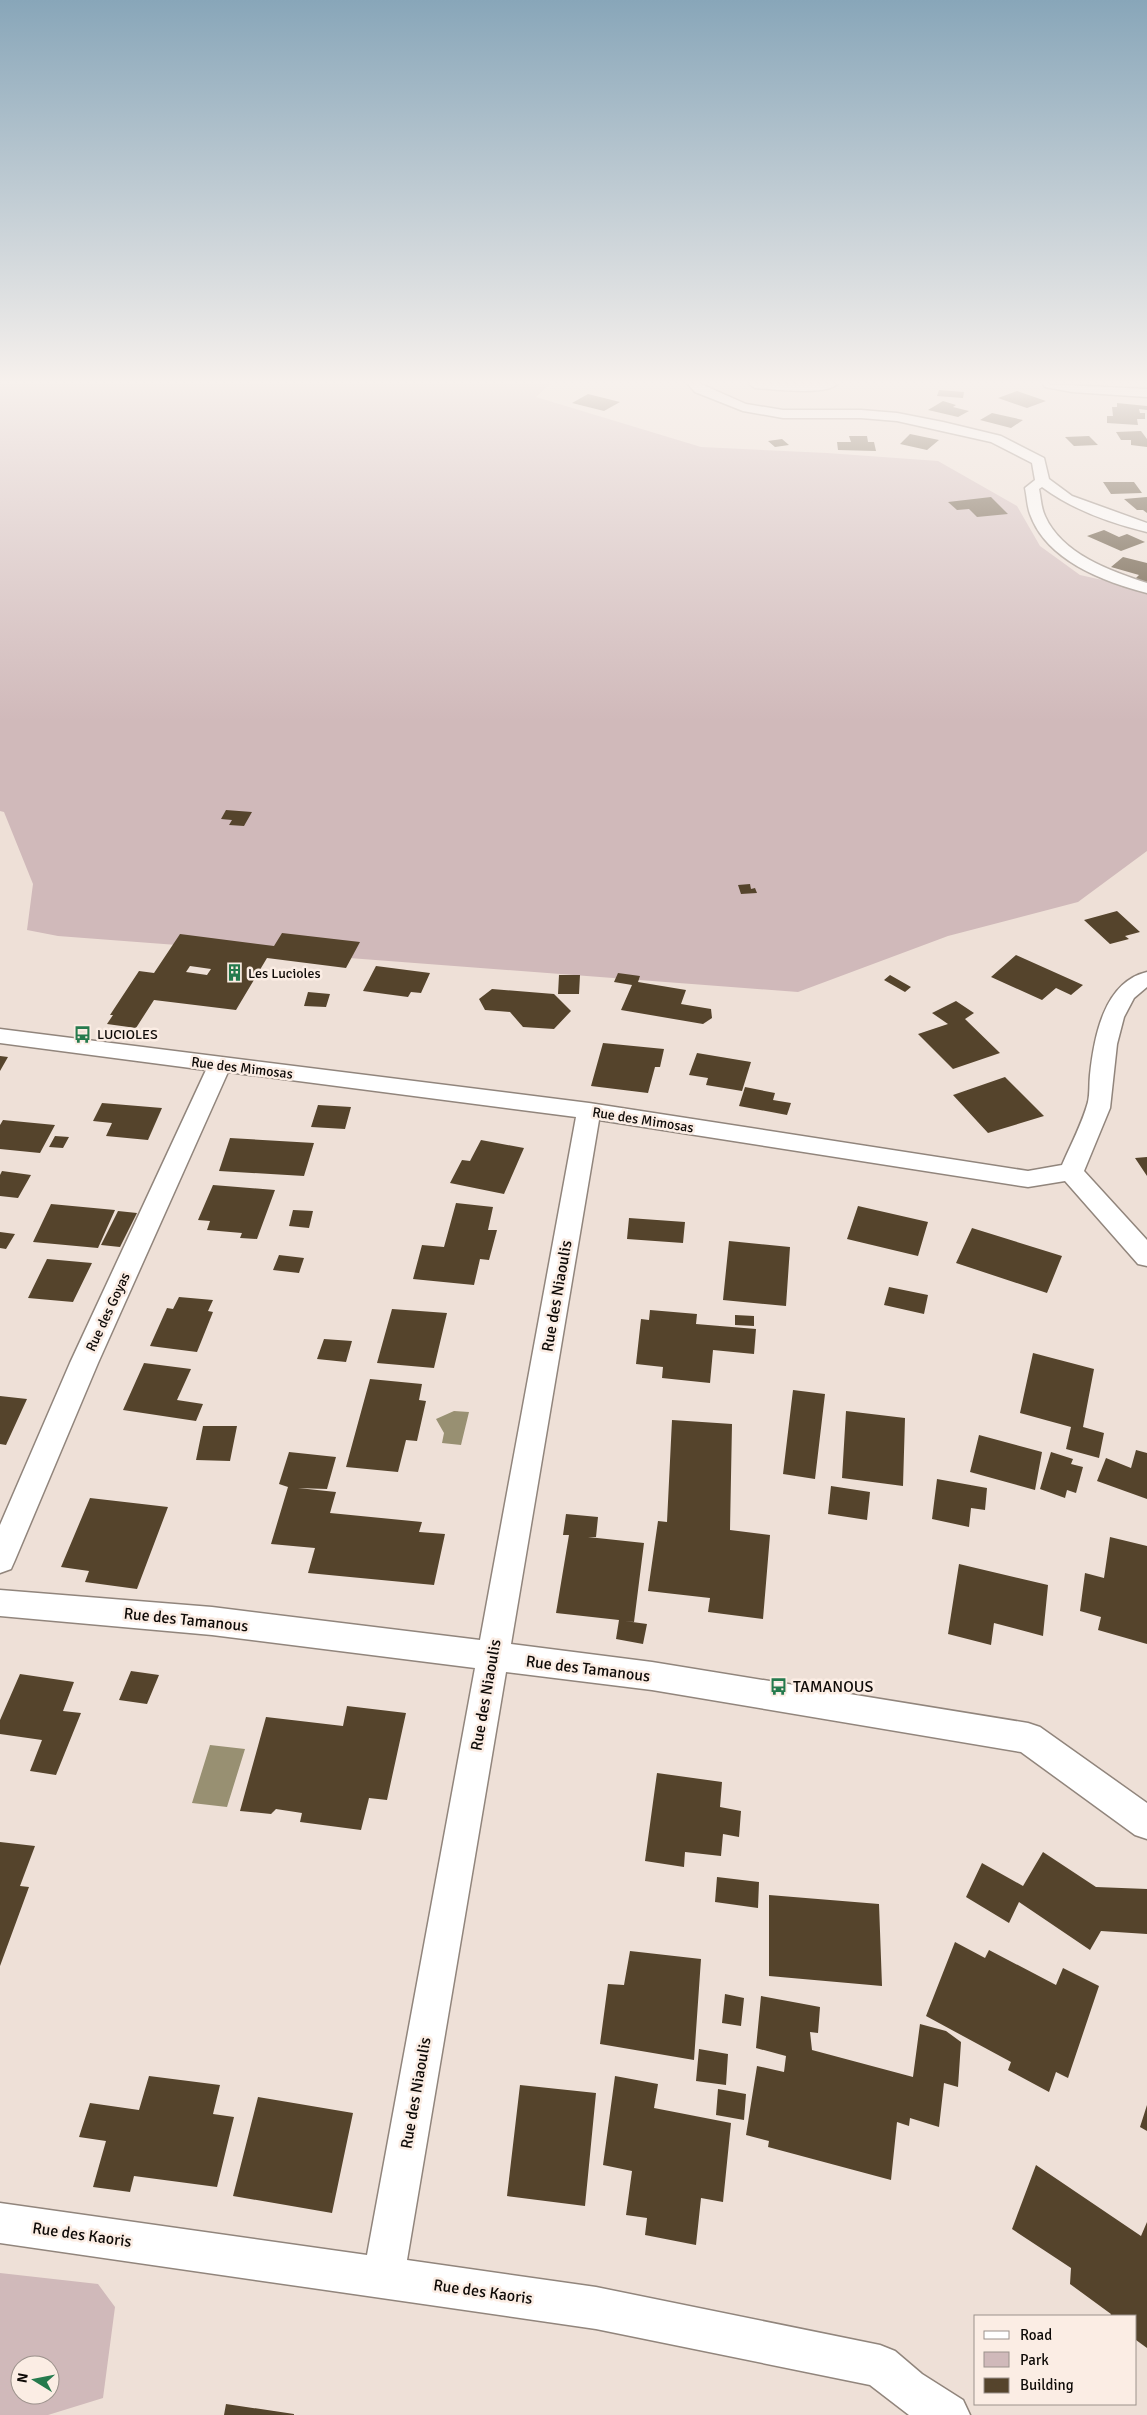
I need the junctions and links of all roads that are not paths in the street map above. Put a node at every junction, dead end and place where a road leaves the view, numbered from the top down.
1 (1034, 497) edge
2 (1064, 497) edge
3 (1147, 528) edge
4 (1147, 588) edge
5 (1147, 978) edge
6 (0, 1036) edge
7 (220, 1065) junction
8 (589, 1111) junction
9 (1071, 1172) junction
10 (1147, 1257) edge
11 (0, 1560) edge
12 (0, 1603) edge
13 (492, 1657) junction
14 (1147, 1823) edge
15 (0, 2223) edge
16 (383, 2278) junction
17 (948, 2415) edge

1 - 4 street
2 - 3 street
5 - 9 street
6 - 7 street, Rue des Mimosas
7 - 8 street, Rue des Mimosas
7 - 11 street, Rue des Goyas
8 - 9 street, Rue des Mimosas
8 - 13 street, Rue des Niaoulis
9 - 10 street
12 - 13 street, Rue des Tamanous
13 - 14 street, Rue des Tamanous
13 - 16 street, Rue des Niaoulis
15 - 16 street, Rue des Kaoris
16 - 17 street, Rue des Kaoris

